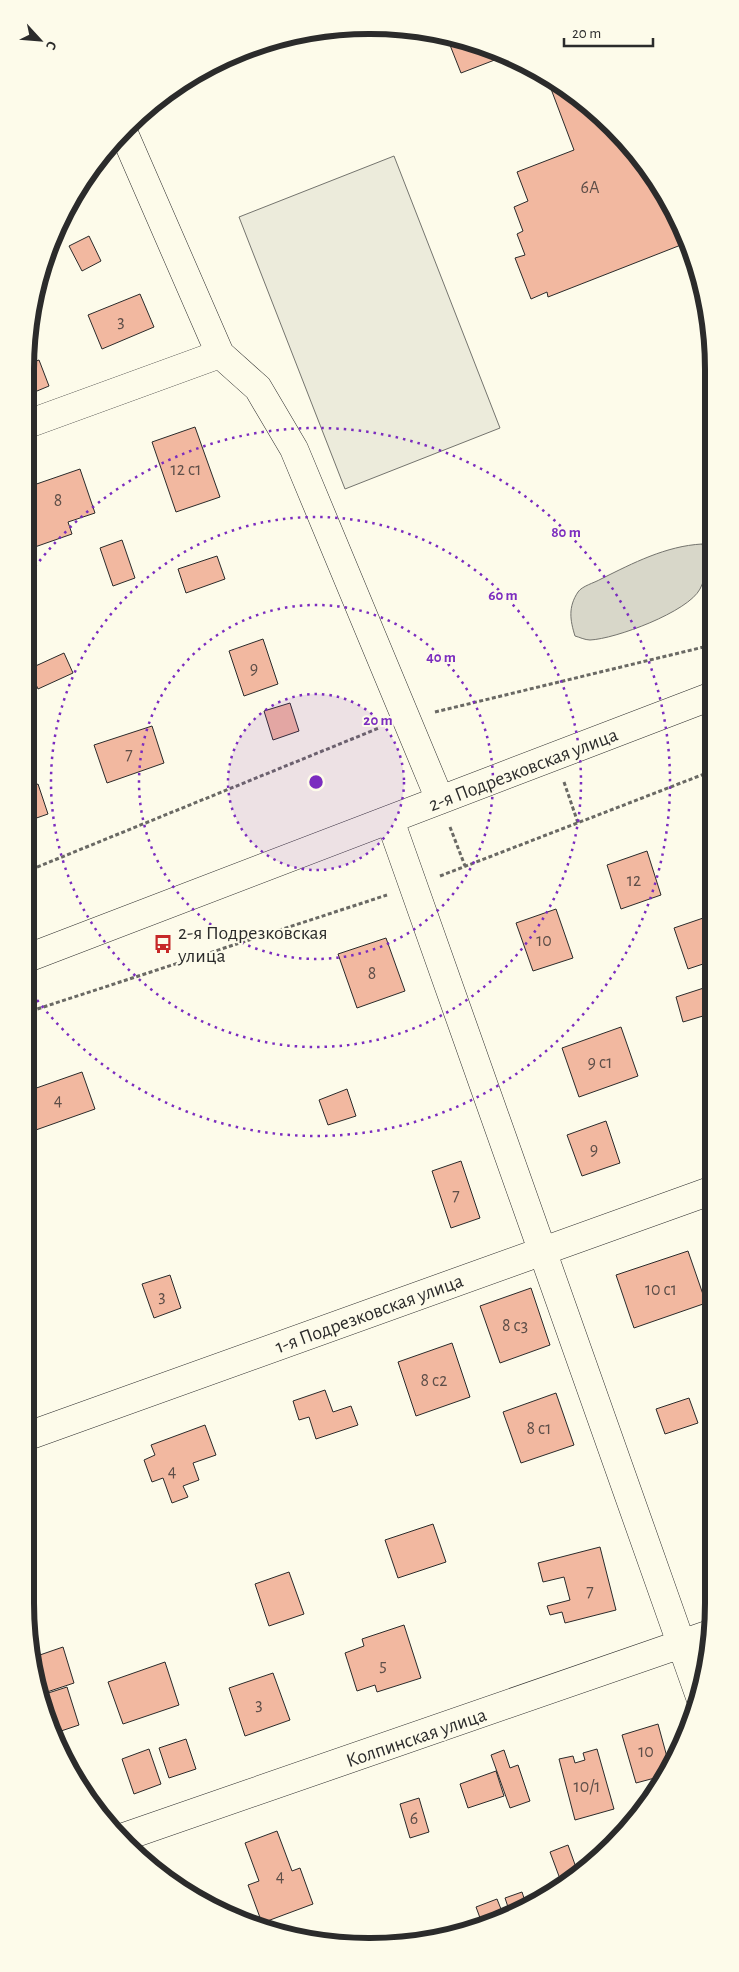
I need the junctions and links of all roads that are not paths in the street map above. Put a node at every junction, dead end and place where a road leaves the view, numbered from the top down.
1 (126, 138) edge
2 (220, 354) junction
3 (34, 422) edge
4 (705, 699) edge
5 (440, 800) junction
6 (390, 820) junction
7 (34, 956) edge
8 (705, 1193) edge
9 (541, 1250) junction
10 (34, 1434) edge
11 (703, 1636) edge
12 (682, 1644) junction
13 (695, 1684) edge
14 (128, 1836) edge

1 - 2 street
2 - 3 street
2 - 5 street
4 - 5 street, 2-я Подрезковская улица
5 - 6 street, 2-я Подрезковская улица
6 - 7 street, 2-я Подрезковская улица
6 - 9 street
8 - 9 street, 1-я Подрезковская улица
9 - 10 street, 1-я Подрезковская улица
9 - 12 street
11 - 12 street, Колпинская улица
12 - 13 street
12 - 14 street, Колпинская улица

